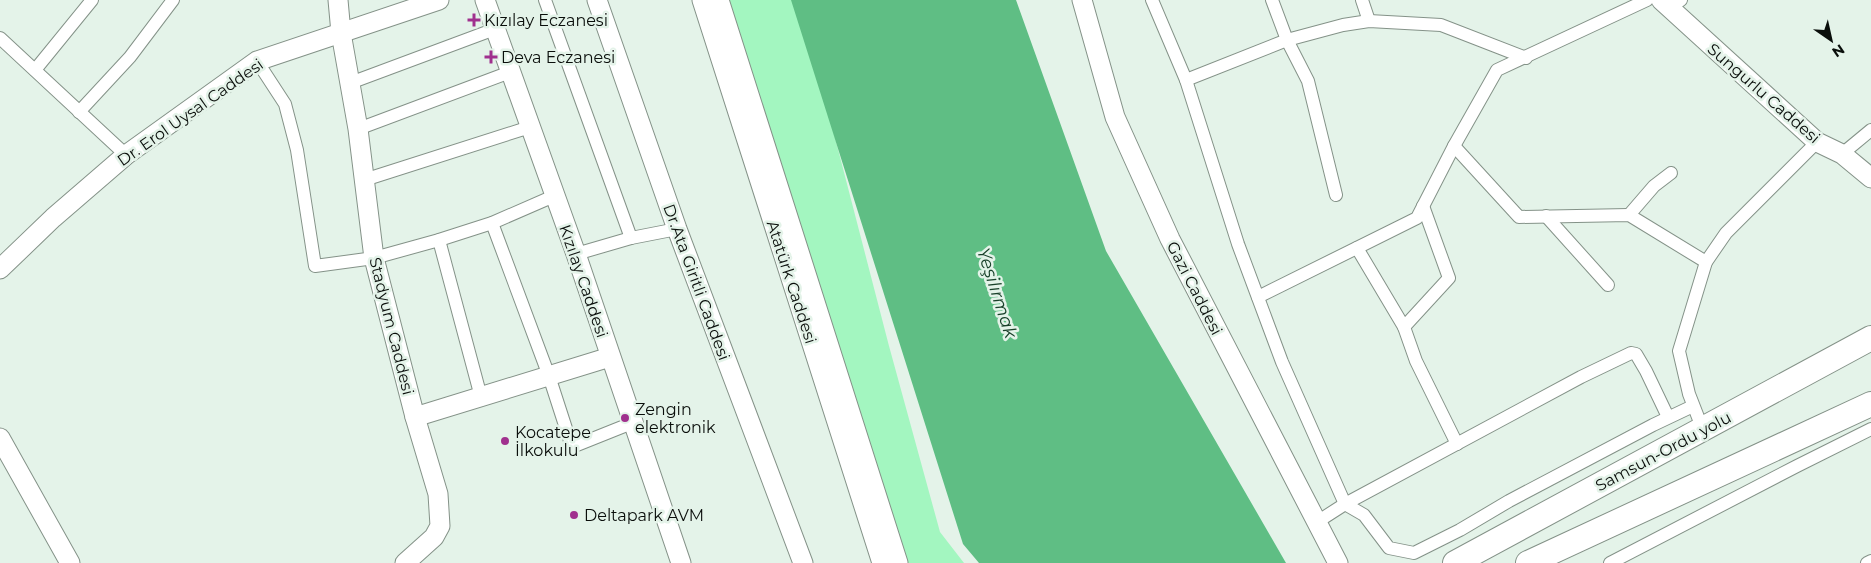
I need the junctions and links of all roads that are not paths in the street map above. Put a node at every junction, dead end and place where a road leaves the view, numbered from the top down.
1 (92, 0) edge
2 (173, 0) edge
3 (338, 0) edge
4 (440, 0) edge
5 (485, 0) edge
6 (545, 0) edge
7 (597, 0) edge
8 (702, 0) edge
9 (719, 0) edge
10 (1082, 0) edge
11 (1152, 0) edge
12 (1272, 0) edge
13 (1362, 0) edge
14 (1647, 0) edge
15 (1670, 3) edge
16 (1369, 20) junction
17 (495, 29) junction
18 (341, 33) junction
19 (0, 38) edge
20 (1288, 40) junction
21 (1526, 58) junction
22 (257, 62) junction
23 (35, 70) junction
24 (510, 72) junction
25 (1186, 80) junction
26 (350, 83) junction
27 (80, 112) junction
28 (530, 127) junction
29 (358, 129) junction
30 (1871, 130) edge
31 (1817, 142) junction
32 (1454, 146) junction
33 (1842, 154) junction
34 (126, 155) junction
35 (1670, 173) dead end
36 (1871, 178) edge
37 (364, 180) junction
38 (1336, 195) dead end
39 (554, 196) junction
40 (1423, 206) junction
41 (1629, 215) junction
42 (1546, 216) junction
43 (492, 223) junction
44 (676, 229) junction
45 (631, 238) junction
46 (439, 240) junction
47 (1356, 248) junction
48 (576, 254) junction
49 (374, 258) junction
50 (1706, 262) junction
51 (0, 268) edge
52 (1608, 285) dead end
53 (1258, 297) junction
54 (1404, 327) junction
55 (1871, 338) edge
56 (610, 357) junction
57 (549, 376) junction
58 (481, 397) junction
59 (1871, 404) edge
60 (1694, 406) junction
61 (414, 417) junction
62 (1668, 418) junction
63 (632, 423) junction
64 (1871, 429) edge
65 (1703, 430) junction
66 (1457, 444) junction
67 (2, 445) edge
68 (1345, 504) junction
69 (1317, 522) junction
70 (1871, 560) edge
71 (70, 563) edge
72 (405, 563) edge
73 (681, 563) edge
74 (803, 563) edge
75 (882, 563) edge
76 (898, 563) edge
77 (1338, 563) edge
78 (1455, 563) edge
79 (1528, 563) edge
80 (1610, 563) edge
81 (1867, 563) edge

1 - 23 street
2 - 27 street
3 - 18 street, Stadyum Caddesi
4 - 18 street, Dr. Erol Uysal Caddesi
5 - 17 street, Kızılay Caddesi
6 - 45 street
7 - 44 street, Dr.Ata Giritli Caddesi
8 - 75 street, Atatürk Caddesi
9 - 76 street, Atatürk Caddesi
10 - 69 street, Gazi Caddesi
11 - 25 street
12 - 20 street
13 - 16 street
14 - 21 street
15 - 31 street, Sungurlu Caddesi
16 - 20 street
16 - 21 street
17 - 24 street, Kızılay Caddesi
17 - 26 street
18 - 22 street, Dr. Erol Uysal Caddesi
18 - 26 street, Stadyum Caddesi
19 - 23 street
20 - 25 street
20 - 38 street
21 - 32 street
22 - 34 street, Dr. Erol Uysal Caddesi
22 - 49 street
23 - 27 street
24 - 28 street, Kızılay Caddesi
24 - 29 street
25 - 53 street
26 - 29 street, Stadyum Caddesi
27 - 34 street
28 - 37 street
28 - 39 street, Kızılay Caddesi
29 - 37 street, Stadyum Caddesi
30 - 33 street
31 - 33 street, Sungurlu Caddesi
31 - 50 street
32 - 40 street
32 - 42 street
33 - 36 street, Sungurlu Caddesi
34 - 51 street, Dr. Erol Uysal Caddesi
35 - 41 street
37 - 49 street, Stadyum Caddesi
39 - 43 street
39 - 48 street, Kızılay Caddesi
40 - 47 street
40 - 54 street
41 - 42 street
41 - 50 street
42 - 52 street
43 - 46 street
43 - 57 street
44 - 45 street
44 - 74 street, Dr.Ata Giritli Caddesi
45 - 48 street
46 - 49 street
46 - 58 street
47 - 53 street
47 - 54 street
48 - 56 street, Kızılay Caddesi
49 - 61 street, Stadyum Caddesi
50 - 60 street
53 - 68 street
54 - 66 street
55 - 65 highway, Samsun-Ordu yolu
56 - 57 street, Stadyum Caddesi
56 - 63 street, Kızılay Caddesi
57 - 58 street, Stadyum Caddesi
57 - 63 street
58 - 61 street, Stadyum Caddesi
59 - 79 highway
60 - 62 street
60 - 65 street
61 - 72 street
62 - 66 street
62 - 68 street
63 - 73 street, Kızılay Caddesi
64 - 80 street
65 - 78 highway, Samsun-Ordu yolu
66 - 68 street
67 - 71 street
68 - 69 street
69 - 77 street, Gazi Caddesi
70 - 81 street

